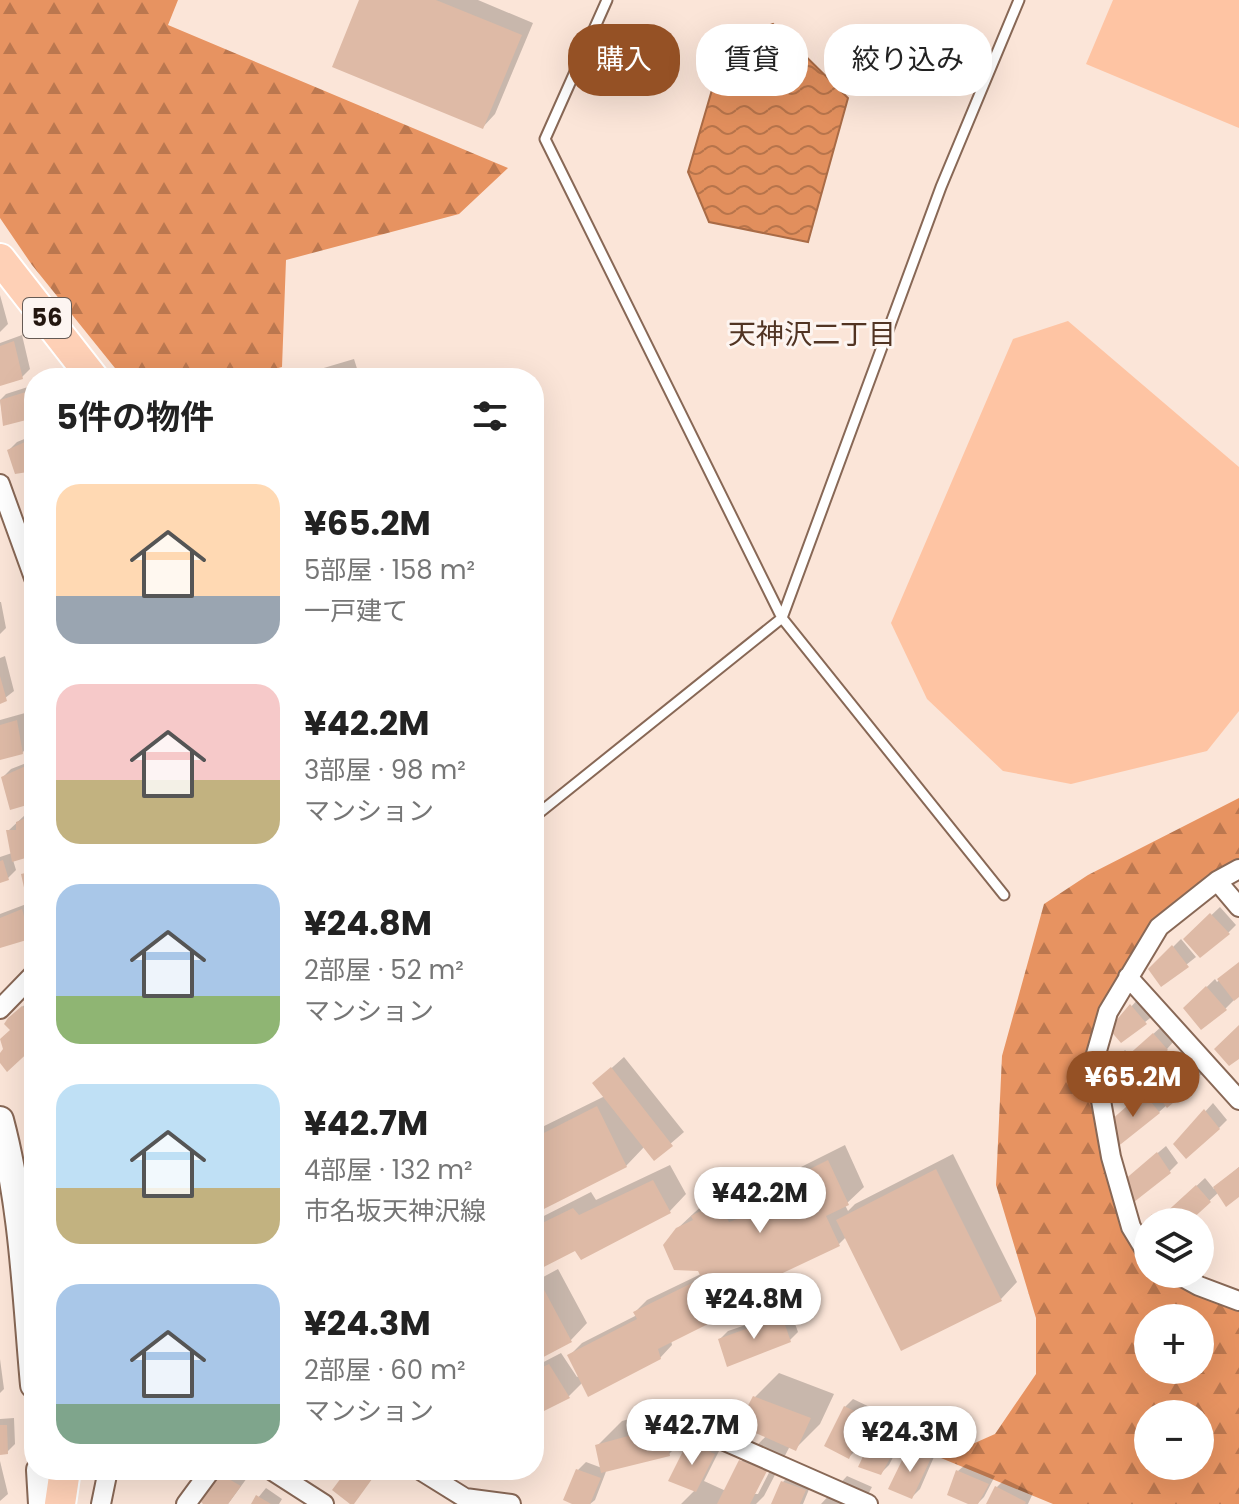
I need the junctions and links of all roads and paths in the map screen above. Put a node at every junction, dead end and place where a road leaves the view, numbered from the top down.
1 (607, 0) edge
2 (1019, 0) edge
3 (0, 259) edge
4 (85, 368) edge
5 (0, 484) edge
6 (24, 550) edge
7 (782, 618) junction
8 (544, 809) edge
9 (1239, 869) edge
10 (1217, 881) junction
11 (1004, 895) dead end
12 (1239, 907) edge
13 (1128, 977) junction
14 (24, 984) edge
15 (0, 1009) edge
16 (1239, 1100) edge
17 (0, 1120) edge
18 (1134, 1232) edge
19 (24, 1277) edge
20 (1204, 1288) edge
21 (1239, 1301) edge
22 (661, 1413) dead end
23 (41, 1480) edge
24 (64, 1480) edge
25 (106, 1480) edge
26 (204, 1480) edge
27 (287, 1480) edge
28 (436, 1480) edge
29 (42, 1504) edge
30 (60, 1504) edge
31 (101, 1504) edge
32 (186, 1504) edge
33 (324, 1504) edge
34 (511, 1504) edge
35 (868, 1504) edge

1 - 7 lane
2 - 7 lane
3 - 4 main road, 56
5 - 6 street
7 - 8 lane
7 - 11 lane
9 - 10 street
10 - 12 street
10 - 13 street
13 - 16 street
13 - 18 street
14 - 15 street
17 - 19 street
20 - 21 street
22 - 35 street
23 - 29 street
24 - 30 main road
25 - 31 street
26 - 32 street
27 - 33 street
28 - 34 street

